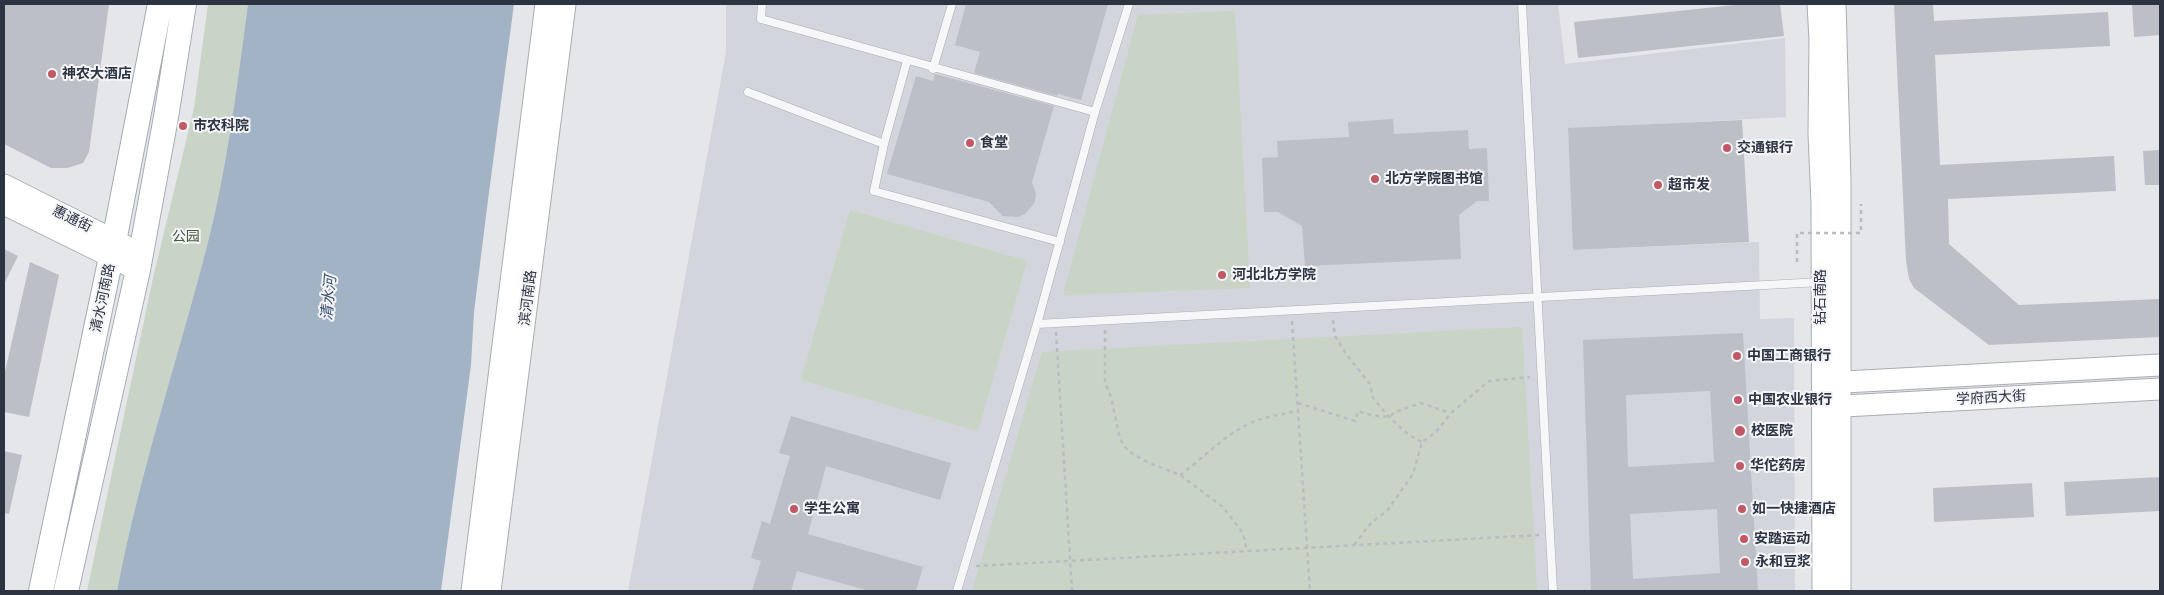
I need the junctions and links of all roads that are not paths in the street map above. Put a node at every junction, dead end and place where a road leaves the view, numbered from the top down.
1 (160, 4) edge
2 (184, 4) edge
3 (546, 4) edge
4 (565, 4) edge
5 (762, 4) edge
6 (952, 4) edge
7 (1129, 4) edge
8 (1522, 4) edge
9 (1818, 4) edge
10 (1835, 4) edge
11 (907, 61) junction
12 (933, 69) junction
13 (748, 92) dead end
14 (1095, 112) junction
15 (884, 144) junction
16 (4, 185) edge
17 (4, 204) edge
18 (1060, 242) junction
19 (113, 249) junction
20 (140, 262) junction
21 (1821, 282) junction
22 (1538, 297) junction
23 (1037, 324) junction
24 (2160, 365) edge
25 (1831, 382) junction
26 (2160, 389) edge
27 (1831, 407) junction
28 (41, 591) edge
29 (66, 591) edge
30 (472, 591) edge
31 (490, 591) edge
32 (958, 591) edge
33 (1553, 591) edge
34 (1823, 591) edge
35 (1840, 591) edge

1 - 19 main road, 清水河南路
2 - 20 main road, 清水河南路
3 - 30 main road, 滨河南路
4 - 31 main road, 滨河南路
5 - 11 lane
6 - 12 lane
7 - 14 lane
8 - 22 lane
9 - 21 main road, 钻石南路
10 - 25 main road, 钻石南路
11 - 12 lane
11 - 15 lane
12 - 14 lane
13 - 15 lane
14 - 18 lane
15 - 18 lane
16 - 19 main road, 惠通街
17 - 19 main road, 惠通街
18 - 23 lane
19 - 20 main road, 惠通街
19 - 28 main road, 清水河南路
20 - 29 main road, 清水河南路
21 - 22 lane
21 - 25 main road, 钻石南路
22 - 23 lane
22 - 33 lane
23 - 32 lane
24 - 25 main road, 学府西大街
25 - 27 main road, 钻石南路
26 - 27 main road, 学府西大街
27 - 34 main road, 钻石南路
27 - 35 main road, 钻石南路

